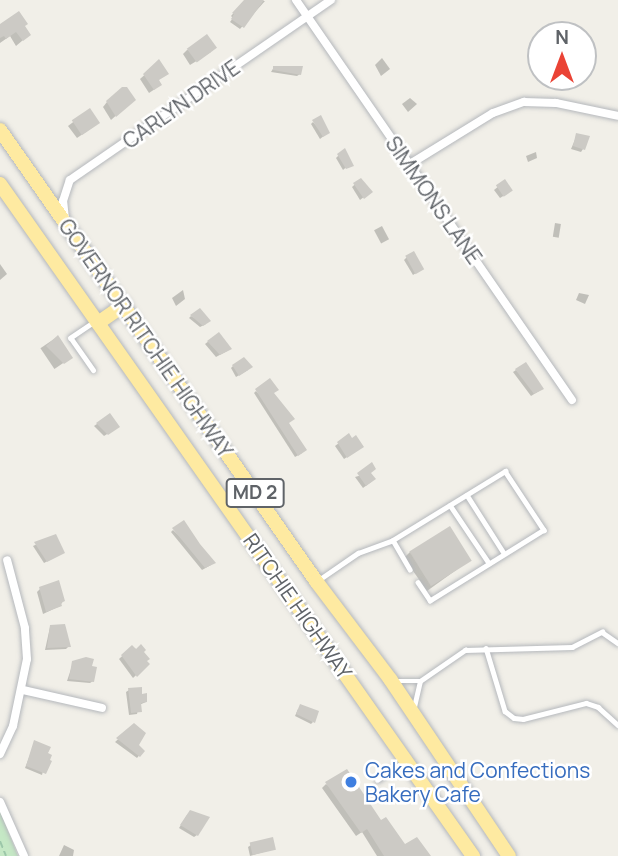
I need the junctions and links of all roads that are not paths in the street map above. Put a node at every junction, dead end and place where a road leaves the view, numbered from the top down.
1 (296, 0) edge
2 (331, 0) edge
3 (307, 19) junction
4 (618, 116) edge
5 (0, 130) edge
6 (410, 164) junction
7 (0, 184) edge
8 (66, 227) junction
9 (124, 305) junction
10 (97, 322) junction
11 (93, 370) dead end
12 (572, 400) dead end
13 (467, 495) junction
14 (450, 505) junction
15 (393, 540) junction
16 (506, 552) junction
17 (7, 560) dead end
18 (489, 563) junction
19 (410, 569) dead end
20 (316, 581) junction
21 (418, 583) dead end
22 (618, 643) edge
23 (486, 648) junction
24 (390, 679) junction
25 (420, 681) junction
26 (23, 690) junction
27 (102, 708) dead end
28 (413, 714) junction
29 (618, 725) edge
30 (0, 754) edge
31 (407, 760) junction
32 (377, 780) dead end
33 (0, 802) edge
34 (24, 856) edge
35 (473, 856) edge
36 (509, 856) edge

1 - 3 street, SIMMONS LANE
2 - 3 street, CARLYN DRIVE
3 - 6 street, SIMMONS LANE
3 - 8 street, CARLYN DRIVE
4 - 6 street
5 - 8 highway, GOVERNOR RITCHIE HIGHWAY / MD 2
6 - 12 street, SIMMONS LANE
7 - 10 highway, RITCHIE HIGHWAY / MD 2
8 - 9 highway, GOVERNOR RITCHIE HIGHWAY / MD 2
9 - 10 highway
9 - 20 highway, GOVERNOR RITCHIE HIGHWAY / MD 2
10 - 11 lane
10 - 31 highway, RITCHIE HIGHWAY / MD 2
13 - 14 lane
13 - 16 lane
13 - 16 lane
14 - 15 lane
14 - 18 lane
15 - 19 lane
15 - 20 lane
16 - 18 lane
17 - 26 street
18 - 21 lane
20 - 24 highway, GOVERNOR RITCHIE HIGHWAY / MD 2
22 - 23 lane
23 - 25 lane
23 - 29 lane
24 - 25 lane
24 - 28 highway, GOVERNOR RITCHIE HIGHWAY / MD 2
25 - 28 lane
26 - 27 street
26 - 30 street
28 - 36 highway, GOVERNOR RITCHIE HIGHWAY / MD 2
31 - 32 lane
31 - 35 highway, RITCHIE HIGHWAY / MD 2
33 - 34 street

